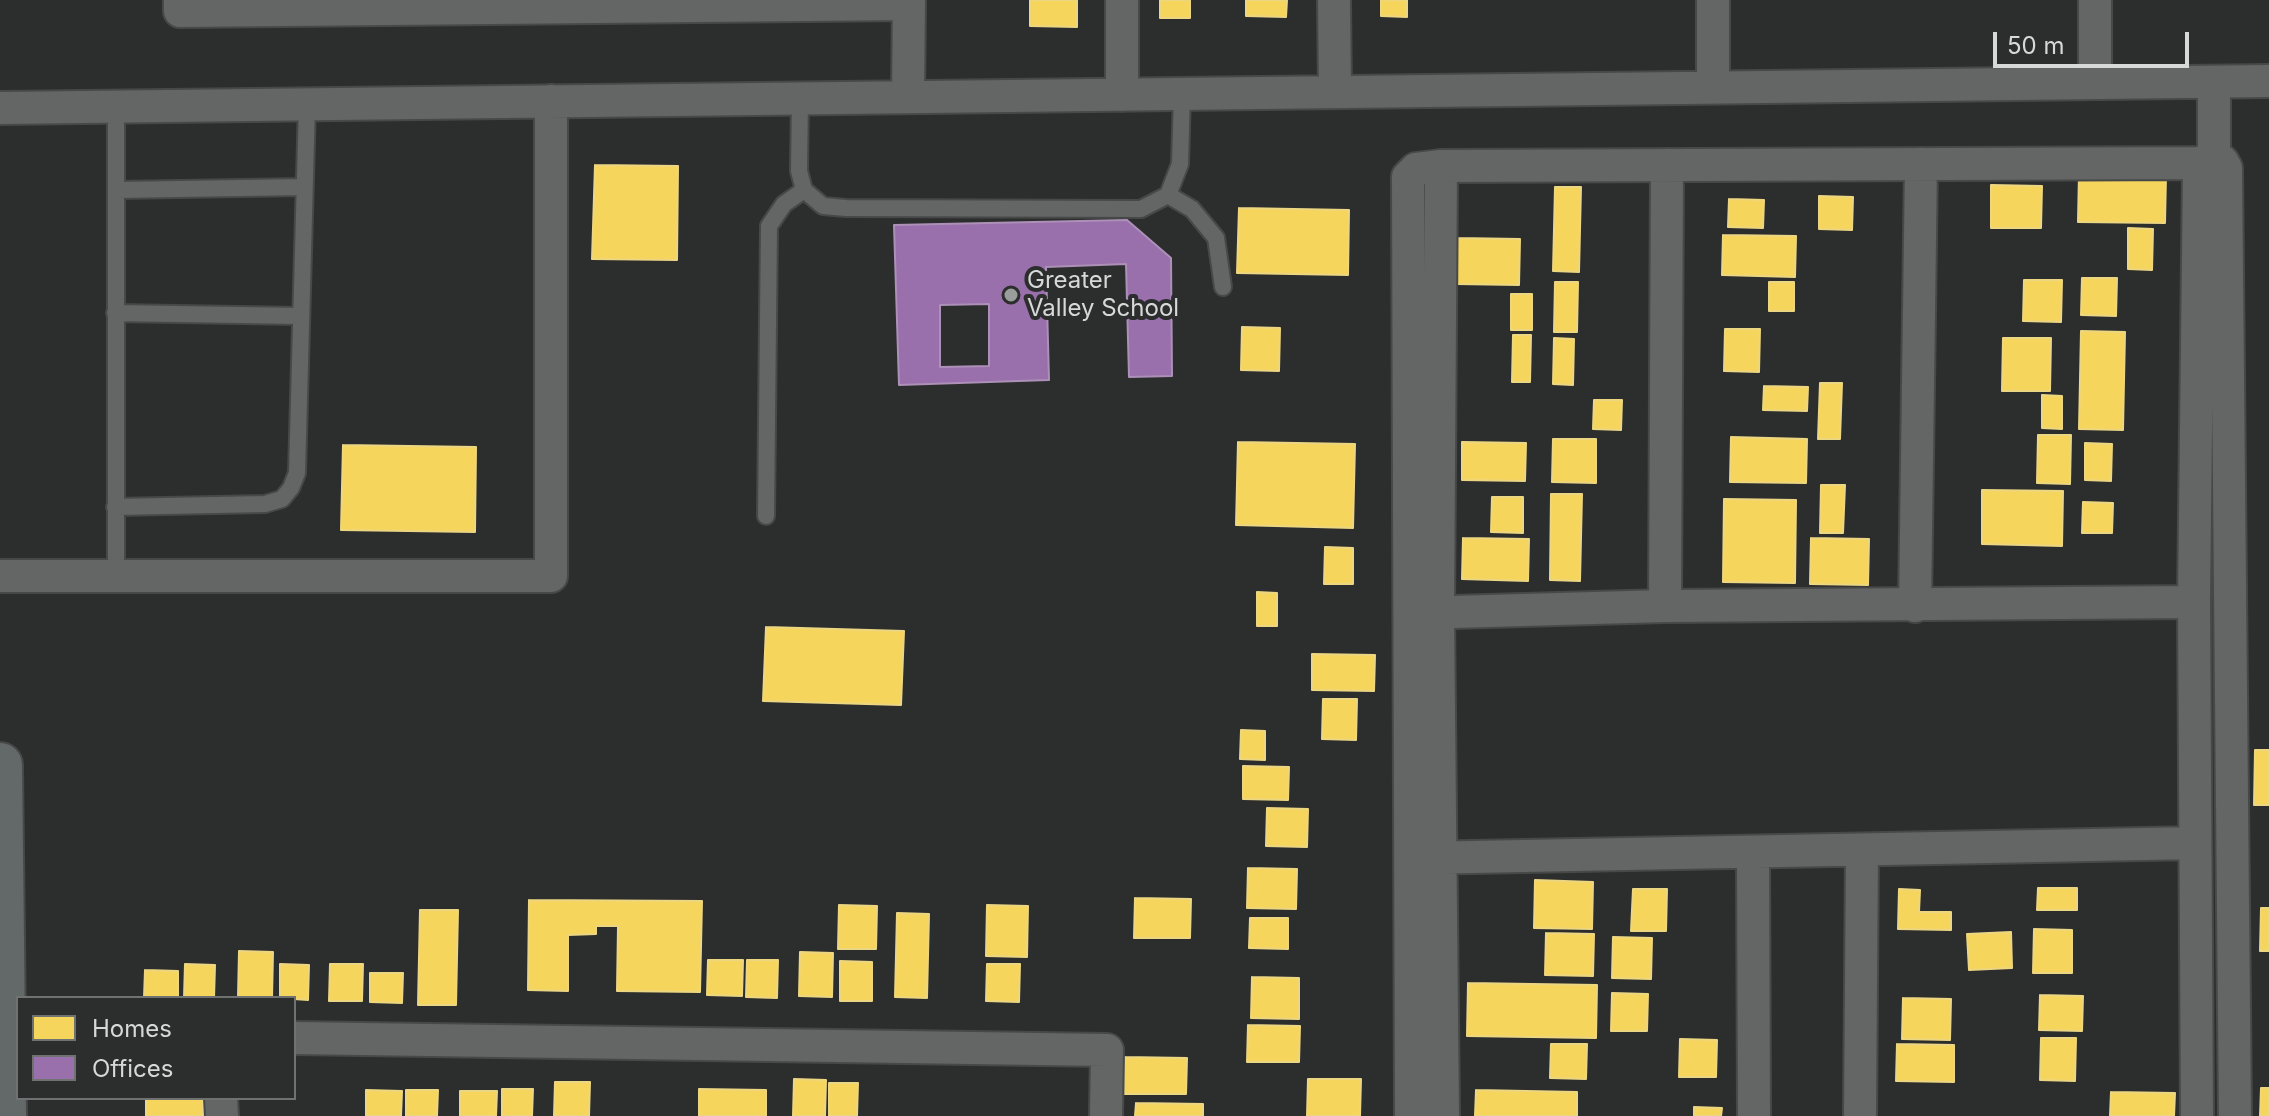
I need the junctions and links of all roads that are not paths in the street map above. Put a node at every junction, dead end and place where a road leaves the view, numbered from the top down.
1 (180, 0) edge
2 (1122, 0) edge
3 (1334, 0) edge
4 (1713, 0) edge
5 (2095, 0) edge
6 (909, 2) edge
7 (2269, 81) edge
8 (2214, 82) junction
9 (2095, 83) junction
10 (1713, 87) junction
11 (1335, 92) junction
12 (1182, 94) junction
13 (1122, 95) junction
14 (908, 97) junction
15 (800, 98) junction
16 (551, 101) junction
17 (307, 104) junction
18 (116, 106) junction
19 (0, 108) edge
20 (2207, 160) junction
21 (1921, 164) junction
22 (1667, 165) junction
23 (304, 187) junction
24 (116, 190) junction
25 (804, 190) junction
26 (1168, 195) junction
27 (1223, 287) dead end
28 (115, 313) junction
29 (301, 316) junction
30 (115, 507) junction
31 (766, 516) dead end
32 (0, 576) edge
33 (116, 576) junction
34 (2194, 602) junction
35 (1665, 606) junction
36 (1915, 606) junction
37 (1423, 613) junction
38 (0, 765) edge
39 (2195, 843) junction
40 (1862, 850) junction
41 (1753, 852) junction
42 (1441, 858) junction
43 (1409, 859) junction
44 (10, 1033) edge
45 (296, 1038) edge
46 (2, 1097) edge
47 (1106, 1116) edge
48 (1411, 1116) edge
49 (1443, 1116) edge
50 (1754, 1116) edge
51 (1860, 1116) edge
52 (2197, 1116) edge
53 (2235, 1116) edge

1 - 6 street
2 - 13 street
3 - 11 street
4 - 10 street
5 - 9 street
6 - 14 street
7 - 8 street
8 - 9 street
8 - 20 street
9 - 10 street
10 - 11 street
11 - 12 street
12 - 13 street
12 - 26 lane
13 - 14 street
14 - 15 street
15 - 16 street
15 - 25 lane
16 - 17 street
16 - 33 street
17 - 18 street
17 - 23 lane
18 - 19 street
18 - 24 lane
20 - 21 street
20 - 34 street
20 - 53 street
21 - 22 street
21 - 36 street
22 - 35 street
22 - 37 street
23 - 24 lane
23 - 29 lane
24 - 28 lane
25 - 26 lane
25 - 31 lane
26 - 27 lane
28 - 29 lane
28 - 30 lane
29 - 30 lane
30 - 33 lane
32 - 33 street
34 - 36 street
34 - 39 street
35 - 36 street
35 - 37 street
37 - 42 street
37 - 43 street
38 - 44 street
39 - 40 street
39 - 52 street
40 - 41 street
40 - 51 street
41 - 42 street
41 - 50 street
42 - 43 street
42 - 49 street
43 - 48 street
44 - 46 street
45 - 47 street

